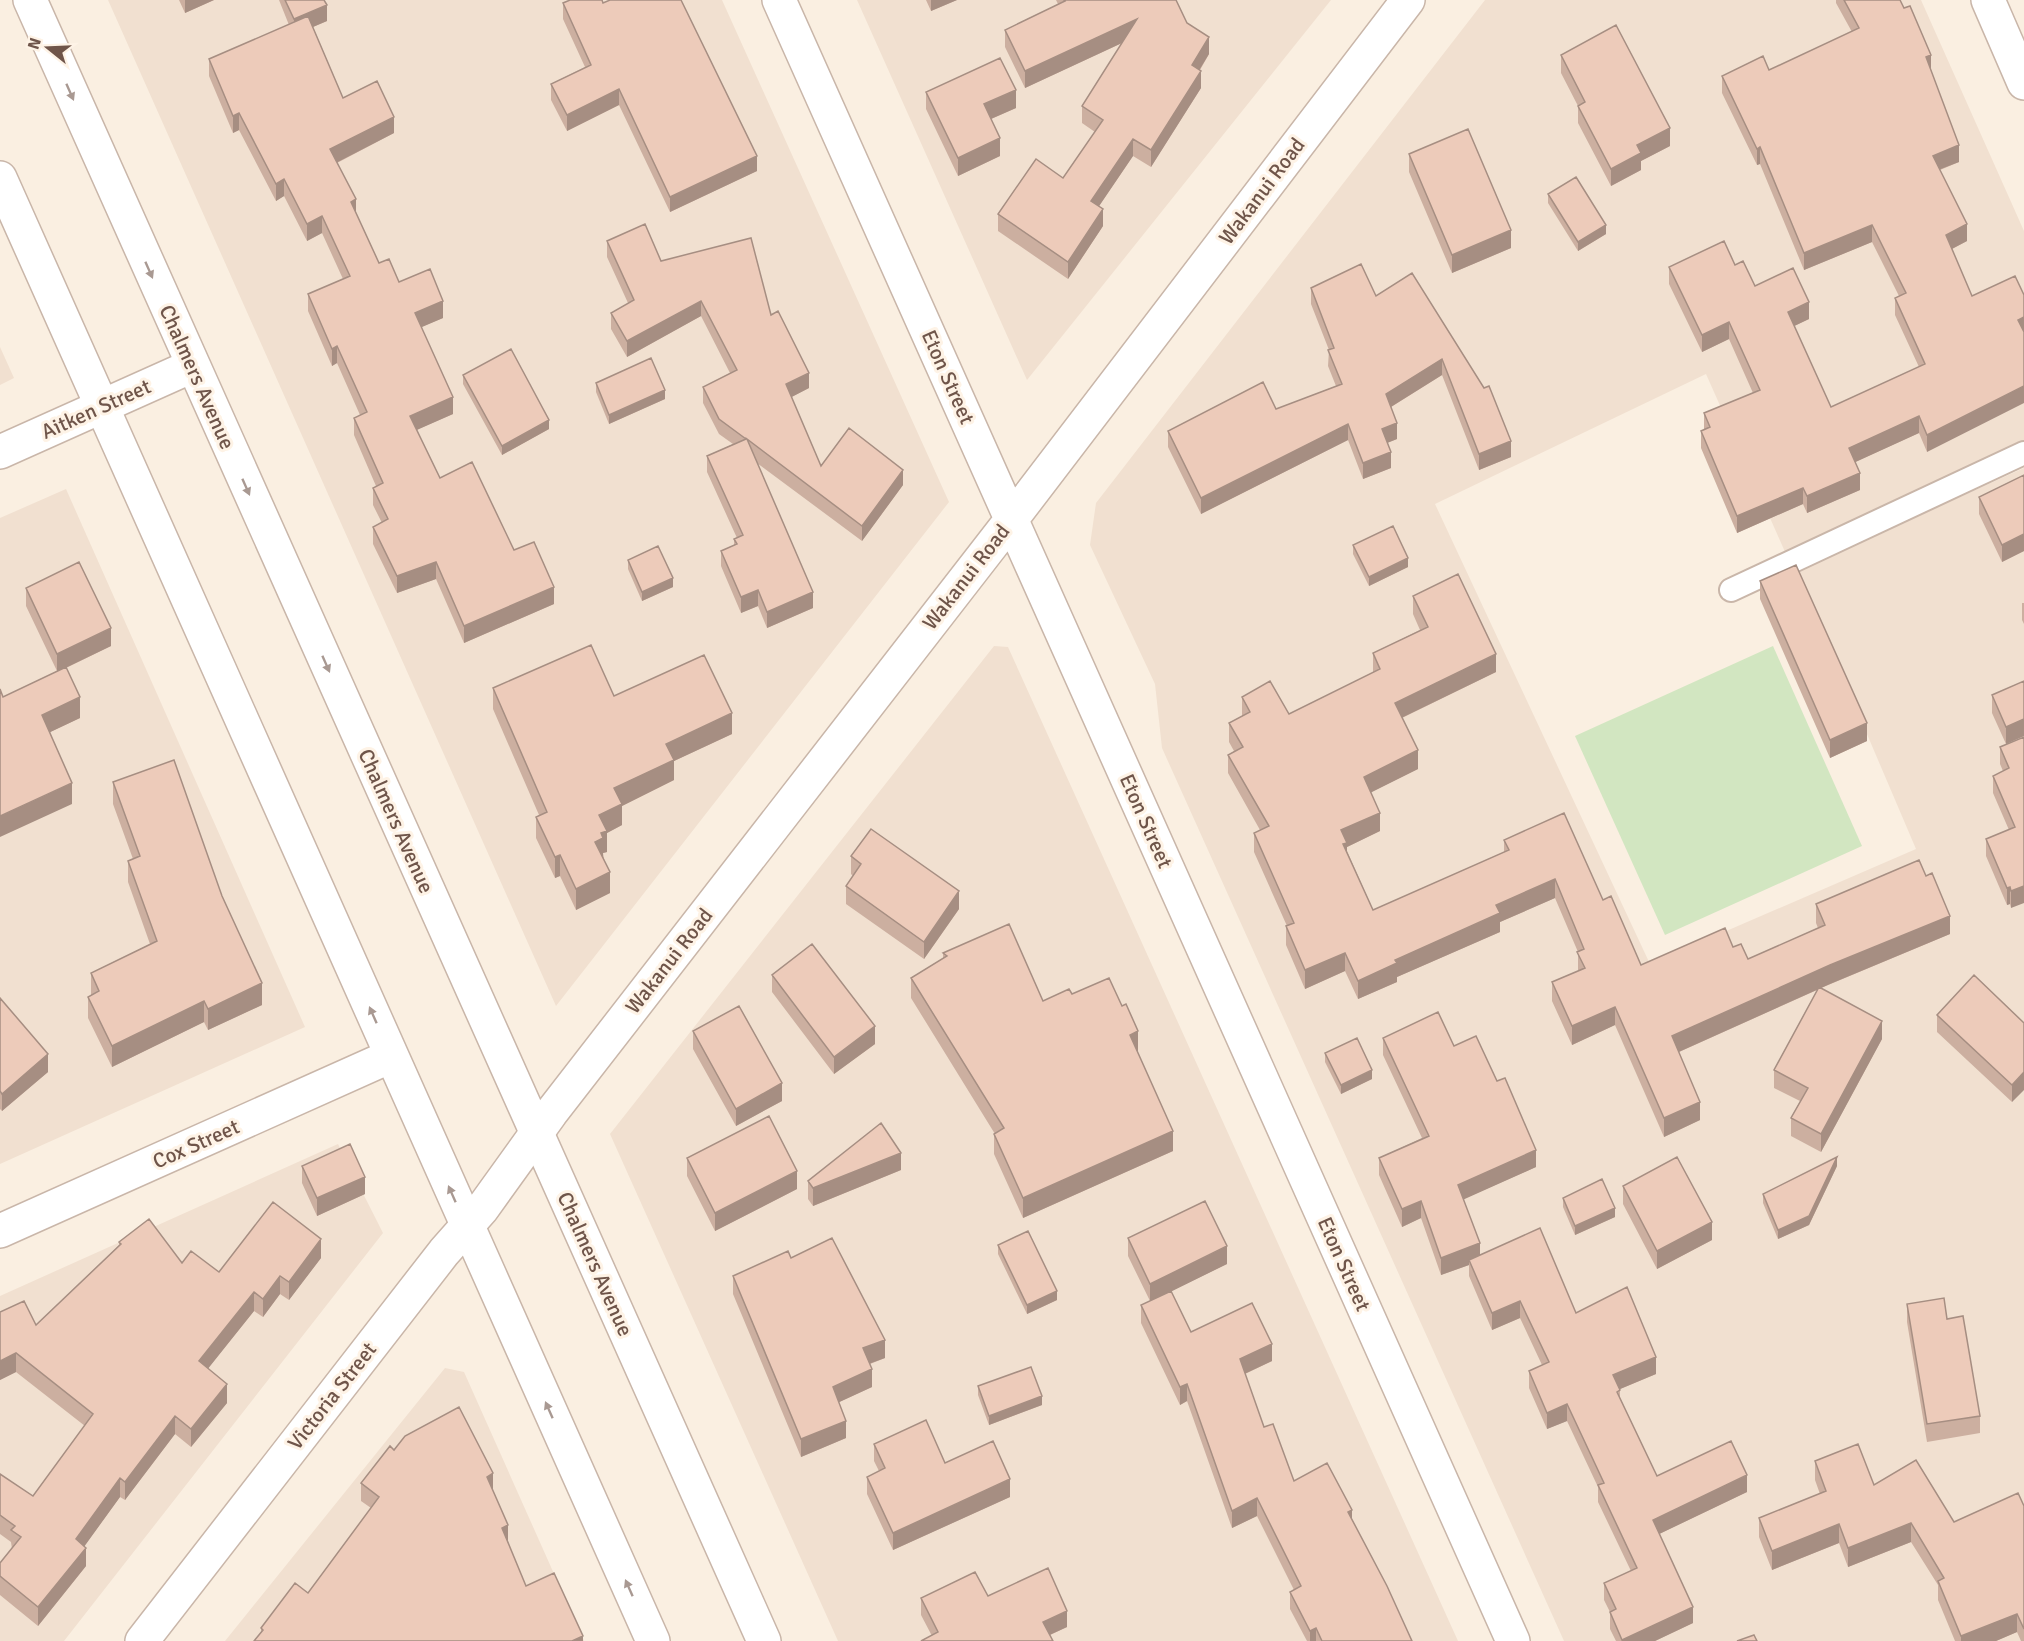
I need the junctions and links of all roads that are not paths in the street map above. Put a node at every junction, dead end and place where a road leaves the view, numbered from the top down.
1 (30, 0) edge
2 (779, 0) edge
3 (1408, 0) edge
4 (1988, 0) edge
5 (2024, 83) edge
6 (0, 178) edge
7 (192, 366) junction
8 (101, 407) junction
9 (0, 452) edge
10 (2024, 453) edge
11 (1011, 520) junction
12 (1731, 590) dead end
13 (391, 1056) junction
14 (530, 1143) junction
15 (466, 1225) junction
16 (0, 1231) edge
17 (142, 1641) edge
18 (653, 1641) edge
19 (764, 1641) edge
20 (1513, 1641) edge

1 -> 7 street, Chalmers Avenue
2 - 11 street, Eton Street
3 - 11 street, Wakanui Road
4 - 5 street
6 - 8 street
7 - 8 street, Aitken Street
7 -> 14 street, Chalmers Avenue
8 - 9 street, Aitken Street
13 -> 8 street
10 - 12 lane
11 - 14 street, Wakanui Road
11 - 20 street, Eton Street
15 -> 13 street
13 - 16 street, Cox Street
14 - 15 street, Victoria Street
14 - 19 street, Chalmers Avenue
15 - 17 street, Victoria Street
18 -> 15 street

